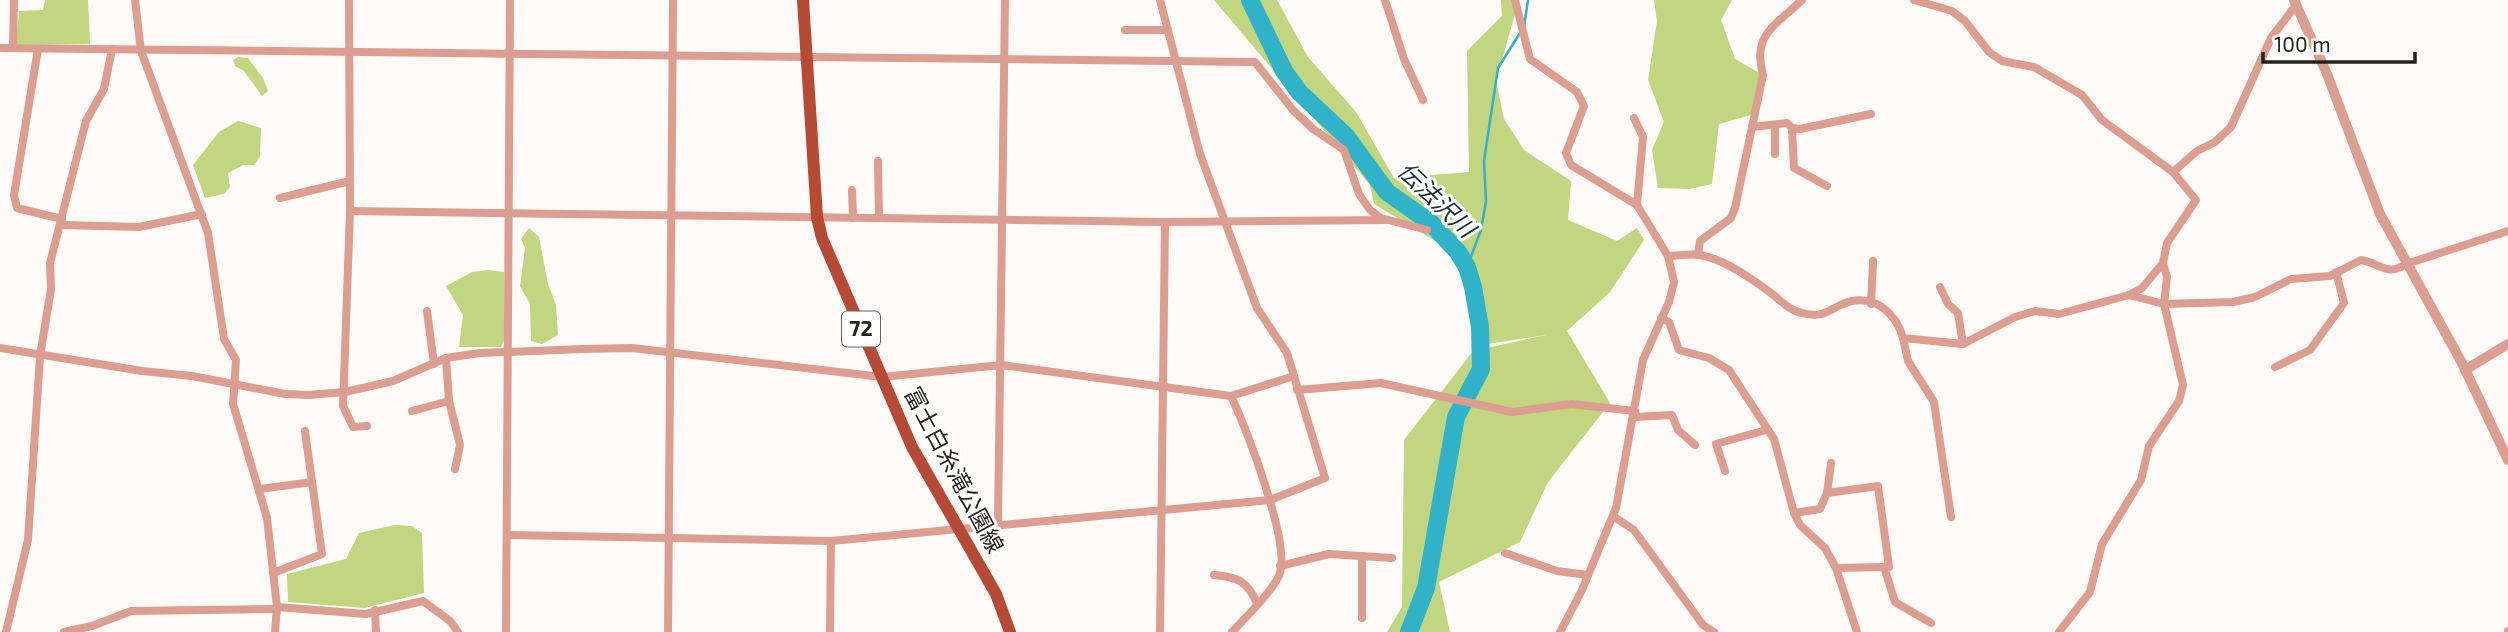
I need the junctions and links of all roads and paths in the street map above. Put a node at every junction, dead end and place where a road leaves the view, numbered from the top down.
1 (14, 0) edge
2 (135, 0) edge
3 (349, 0) edge
4 (510, 0) edge
5 (673, 0) edge
6 (803, 0) edge
7 (1005, 0) edge
8 (1160, 0) edge
9 (1385, 0) edge
10 (1802, 0) edge
11 (1914, 0) edge
12 (1516, 2) edge
13 (2295, 3) edge
14 (1125, 30) dead end
15 (1168, 30) junction
16 (0, 48) edge
17 (13, 48) junction
18 (38, 49) junction
19 (112, 49) junction
20 (141, 51) junction
21 (512, 53) junction
22 (350, 54) junction
23 (674, 55) junction
24 (806, 57) junction
25 (1004, 59) junction
26 (1177, 61) junction
27 (1423, 100) dead end
28 (1871, 114) dead end
29 (1634, 118) dead end
30 (1775, 125) junction
31 (1752, 127) junction
32 (1792, 128) junction
33 (1775, 154) dead end
34 (878, 160) dead end
35 (2173, 172) junction
36 (350, 181) junction
37 (1827, 186) dead end
38 (852, 190) dead end
39 (281, 198) dead end
40 (1637, 205) junction
41 (350, 211) junction
42 (202, 214) junction
43 (510, 214) junction
44 (673, 216) junction
45 (817, 217) junction
46 (853, 218) junction
47 (879, 218) junction
48 (1002, 218) junction
49 (1224, 220) junction
50 (1391, 220) junction
51 (61, 222) junction
52 (1164, 222) junction
53 (1427, 230) dead end
54 (2508, 231) edge
55 (1698, 254) junction
56 (1668, 257) junction
57 (1873, 261) dead end
58 (2163, 263) junction
59 (2406, 264) junction
60 (2336, 272) junction
61 (1940, 287) dead end
62 (2129, 295) junction
63 (1871, 304) junction
64 (2164, 304) junction
65 (427, 311) dead end
66 (1661, 318) junction
67 (1903, 338) junction
68 (1963, 344) junction
69 (2508, 344) edge
70 (0, 348) edge
71 (510, 352) junction
72 (670, 353) junction
73 (40, 356) junction
74 (446, 358) junction
75 (434, 364) junction
76 (1001, 365) junction
77 (2275, 367) dead end
78 (2465, 370) junction
79 (1294, 376) junction
80 (882, 377) junction
81 (233, 386) junction
82 (1163, 388) junction
83 (1297, 390) junction
84 (345, 392) junction
85 (1231, 396) junction
86 (449, 401) junction
87 (412, 411) dead end
88 (1635, 414) junction
89 (367, 426) dead end
90 (1766, 430) junction
91 (305, 431) dead end
92 (1695, 446) dead end
93 (2508, 460) edge
94 (1831, 463) dead end
95 (455, 469) dead end
96 (1725, 471) dead end
97 (313, 482) junction
98 (260, 489) junction
99 (1827, 493) junction
100 (1270, 500) junction
101 (1161, 510) junction
102 (1794, 513) junction
103 (1613, 516) junction
104 (1951, 517) dead end
105 (998, 525) junction
106 (958, 529) junction
107 (508, 535) junction
108 (668, 538) junction
109 (831, 541) junction
110 (1505, 553) dead end
111 (1362, 556) junction
112 (1392, 558) dead end
113 (1280, 566) junction
114 (1884, 567) junction
115 (1836, 568) junction
116 (273, 573) junction
117 (1214, 575) dead end
118 (1588, 575) junction
119 (1258, 603) junction
120 (277, 608) junction
121 (375, 610) junction
122 (1362, 618) dead end
123 (1931, 623) dead end
124 (6, 632) edge
125 (64, 632) edge
126 (275, 632) edge
127 (376, 632) edge
128 (458, 632) edge
129 (506, 632) edge
130 (668, 632) edge
131 (830, 632) edge
132 (1010, 632) edge
133 (1160, 632) edge
134 (1232, 632) edge
135 (1560, 632) edge
136 (1714, 632) edge
137 (1857, 632) edge
138 (2059, 632) edge

1 - 17 street
2 - 20 street
3 - 22 street
4 - 21 street
5 - 23 street
6 - 24 main road, 富士白糸滝公園線 / 72
7 - 25 street
8 - 15 street
9 - 27 street
10 - 31 street
11 - 35 street
12 - 40 street
13 - 35 street
13 - 59 street
14 - 15 street
15 - 26 street
16 - 17 street
17 - 18 street
18 - 19 street
18 - 51 street
19 - 20 street
19 - 51 street
20 - 22 street
20 - 42 street
21 - 22 street
21 - 23 street
21 - 43 street
22 - 36 street
23 - 24 street
23 - 44 street
24 - 25 street
24 - 45 main road, 富士白糸滝公園線 / 72
25 - 26 street
25 - 48 street
26 - 49 street
26 - 50 street
28 - 32 street
29 - 40 street
30 - 31 street
30 - 32 street
30 - 33 street
31 - 55 street
32 - 37 street
34 - 47 street
35 - 58 street
36 - 39 street
36 - 41 street
38 - 46 street
40 - 56 street
41 - 43 street
41 - 84 street
42 - 51 street
42 - 81 street
43 - 44 street
43 - 71 street
44 - 45 street
44 - 72 street
45 - 46 street
45 - 80 main road, 富士白糸滝公園線 / 72
46 - 47 street
47 - 48 street
48 - 52 street
48 - 76 street
49 - 50 street
49 - 52 street
49 - 79 street
50 - 53 street
51 - 73 street
52 - 82 street
54 - 59 street
55 - 56 street
55 - 63 street
56 - 66 street
57 - 63 street
58 - 62 street
58 - 64 street
59 - 60 street
59 - 78 street
60 - 64 street
60 - 77 street
61 - 68 street
62 - 64 street
62 - 68 street
63 - 67 street
64 - 138 street
65 - 75 street
66 - 88 street
66 - 90 street
67 - 68 street
67 - 104 street
69 - 78 street
70 - 73 street
71 - 72 street
71 - 74 street
71 - 107 street
72 - 80 street
72 - 108 street
73 - 81 street
73 - 124 street
74 - 75 street
74 - 86 street
75 - 84 street
76 - 80 street
76 - 82 street
76 - 105 street
78 - 93 street
79 - 83 street
79 - 85 street
80 - 106 main road, 富士白糸滝公園線 / 72
81 - 84 street
81 - 98 street
82 - 85 street
82 - 101 street
83 - 88 street
83 - 100 street
84 - 89 street
85 - 100 street
86 - 87 street
86 - 95 street
88 - 92 street
88 - 103 street
90 - 96 street
90 - 102 street
91 - 97 street
94 - 99 street
97 - 98 street
97 - 116 street
98 - 116 street
99 - 102 street
99 - 114 street
100 - 101 street
100 - 113 street
101 - 105 street
101 - 133 street
102 - 115 street
103 - 118 street
103 - 136 street
105 - 106 street
106 - 109 street
106 - 132 main road, 富士白糸滝公園線 / 72
107 - 108 street
107 - 129 street
108 - 109 street
108 - 130 street
109 - 131 street
110 - 118 street
111 - 112 street
111 - 113 street
111 - 122 street
113 - 119 street
114 - 115 street
114 - 123 street
115 - 137 street
116 - 120 street
117 - 119 street
118 - 135 street
119 - 134 street
120 - 121 street
120 - 125 street
120 - 126 street
121 - 127 street
121 - 128 street

